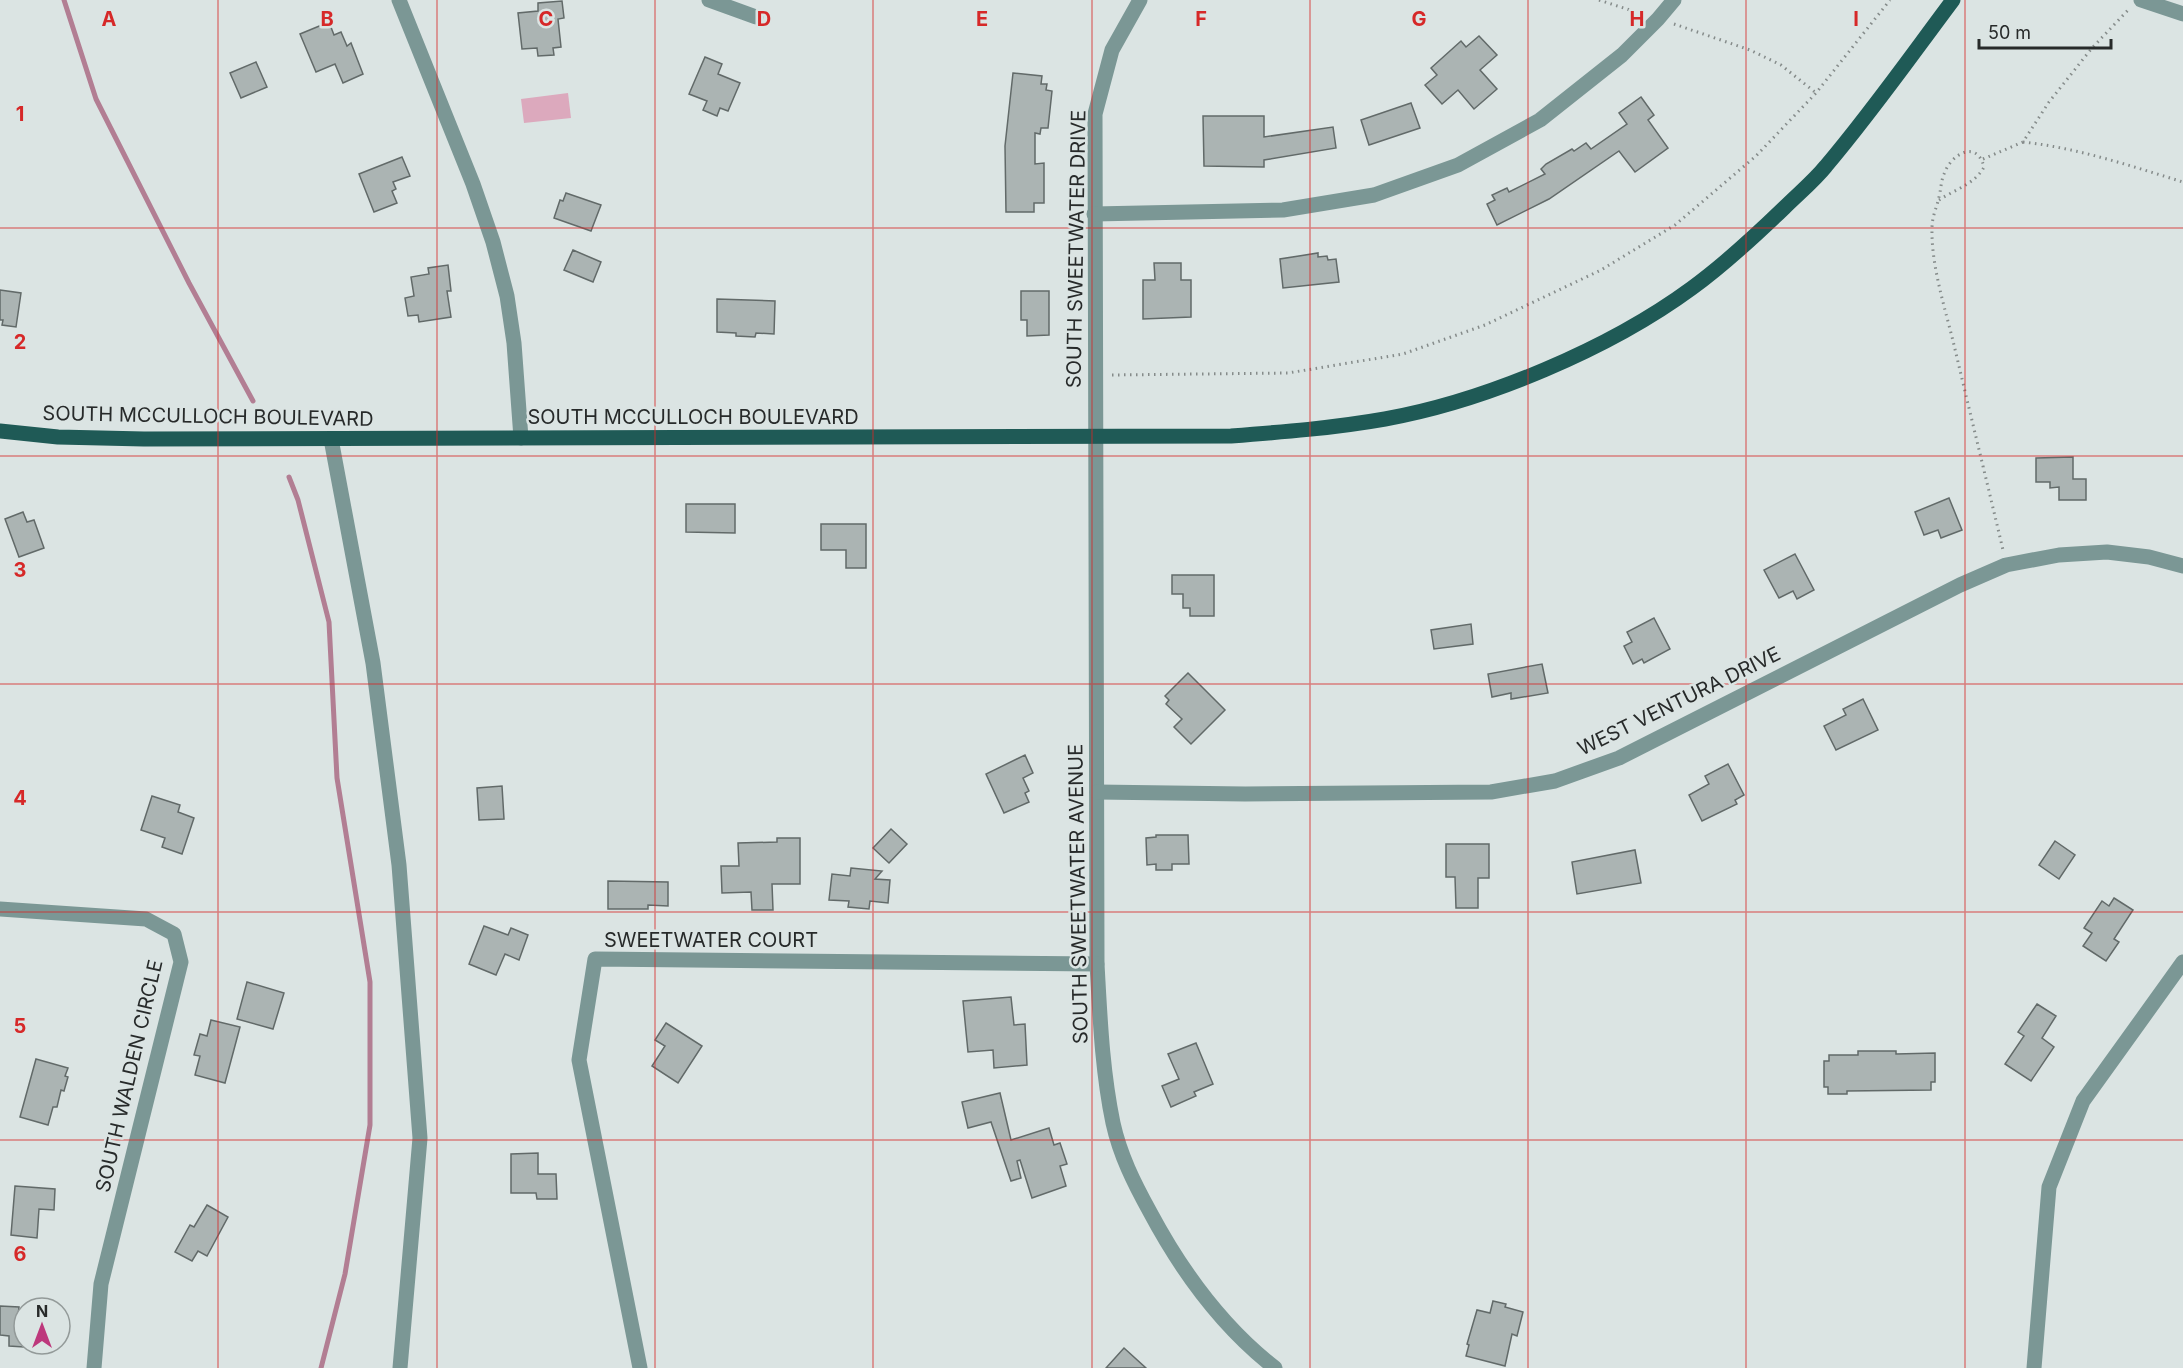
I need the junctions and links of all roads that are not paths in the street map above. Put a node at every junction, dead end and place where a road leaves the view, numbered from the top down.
1 (399, 0) edge
2 (709, 0) edge
3 (1140, 0) edge
4 (1674, 0) edge
5 (1953, 0) edge
6 (2136, 3) edge
7 (2183, 14) edge
8 (756, 17) dead end
9 (1094, 214) junction
10 (0, 431) edge
11 (1096, 436) junction
12 (521, 438) junction
13 (331, 439) junction
14 (2183, 566) edge
15 (1097, 792) junction
16 (0, 909) edge
17 (2183, 962) edge
18 (1097, 964) junction
19 (94, 1368) edge
20 (400, 1368) edge
21 (640, 1368) edge
22 (1275, 1368) edge
23 (2034, 1368) edge

1 - 12 street
2 - 8 street
3 - 9 street, SOUTH SWEETWATER DRIVE
4 - 9 street
5 - 11 main road, SOUTH MCCULLOCH BOULEVARD
6 - 7 street
9 - 11 street, SOUTH SWEETWATER DRIVE
10 - 13 main road, SOUTH MCCULLOCH BOULEVARD
11 - 12 main road, SOUTH MCCULLOCH BOULEVARD
11 - 15 street, SOUTH SWEETWATER AVENUE
12 - 13 main road, SOUTH MCCULLOCH BOULEVARD
13 - 20 street
14 - 15 street, WEST VENTURA DRIVE
15 - 18 street, SOUTH SWEETWATER AVENUE
16 - 19 street, SOUTH WALDEN CIRCLE
17 - 23 street
18 - 21 street, SWEETWATER COURT
18 - 22 street, SOUTH SWEETWATER AVENUE

